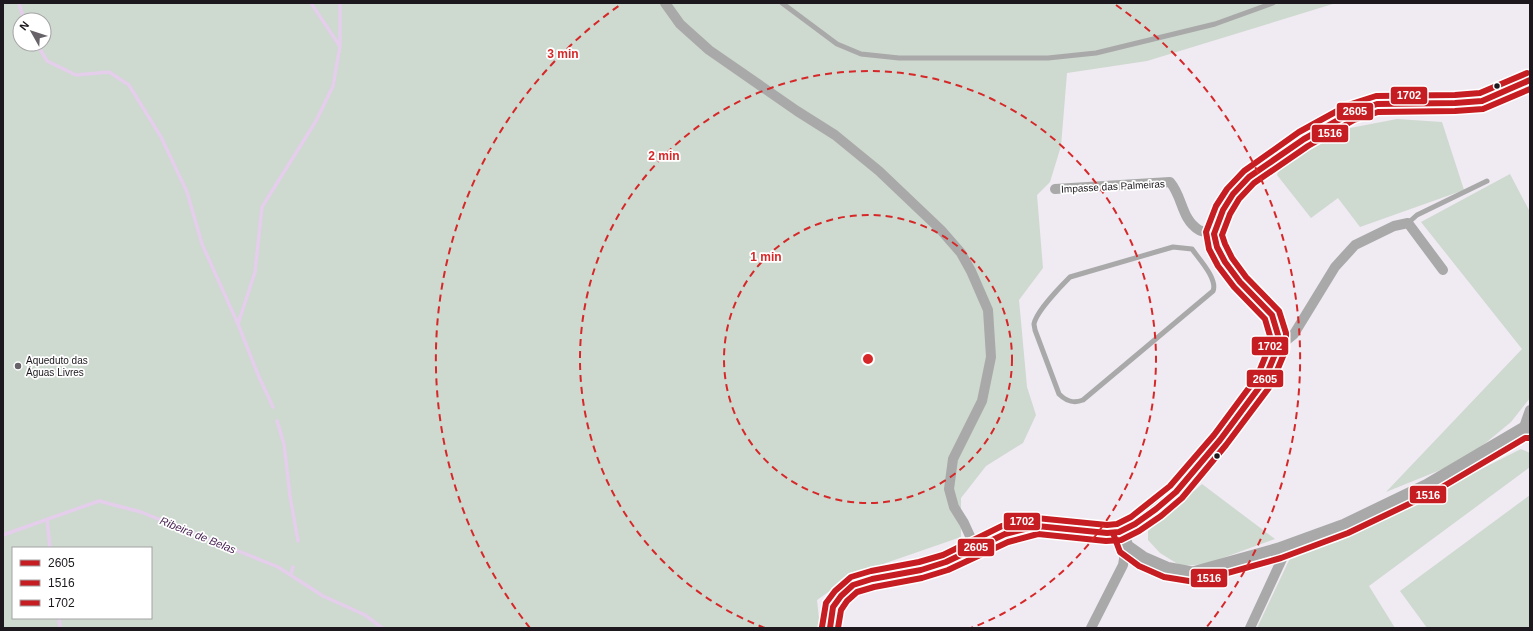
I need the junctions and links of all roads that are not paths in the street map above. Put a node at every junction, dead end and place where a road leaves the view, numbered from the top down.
1 (665, 3) edge
2 (782, 3) edge
3 (1273, 3) edge
4 (1530, 80) edge
5 (1487, 181) dead end
6 (1055, 189) dead end
7 (1408, 223) junction
8 (1214, 234) junction
9 (1192, 249) joint
10 (1443, 270) dead end
11 (1278, 347) junction
12 (1530, 410) edge
13 (1526, 430) edge
14 (1121, 531) junction
15 (975, 547) junction
16 (1126, 547) junction
17 (1279, 550) junction
18 (830, 628) edge
19 (1091, 628) edge
20 (1250, 628) edge

1 - 15 street
2 - 3 lane
4 - 8 main road
5 - 7 lane
6 - 8 street, Impasse das Palmeiras
7 - 10 street
7 - 11 street
8 - 11 main road
9 - 9 lane
11 - 14 main road
12 - 13 street
13 - 17 main road
14 - 15 main road
14 - 16 main road
15 - 18 main road
16 - 17 main road
16 - 19 street
17 - 20 street

